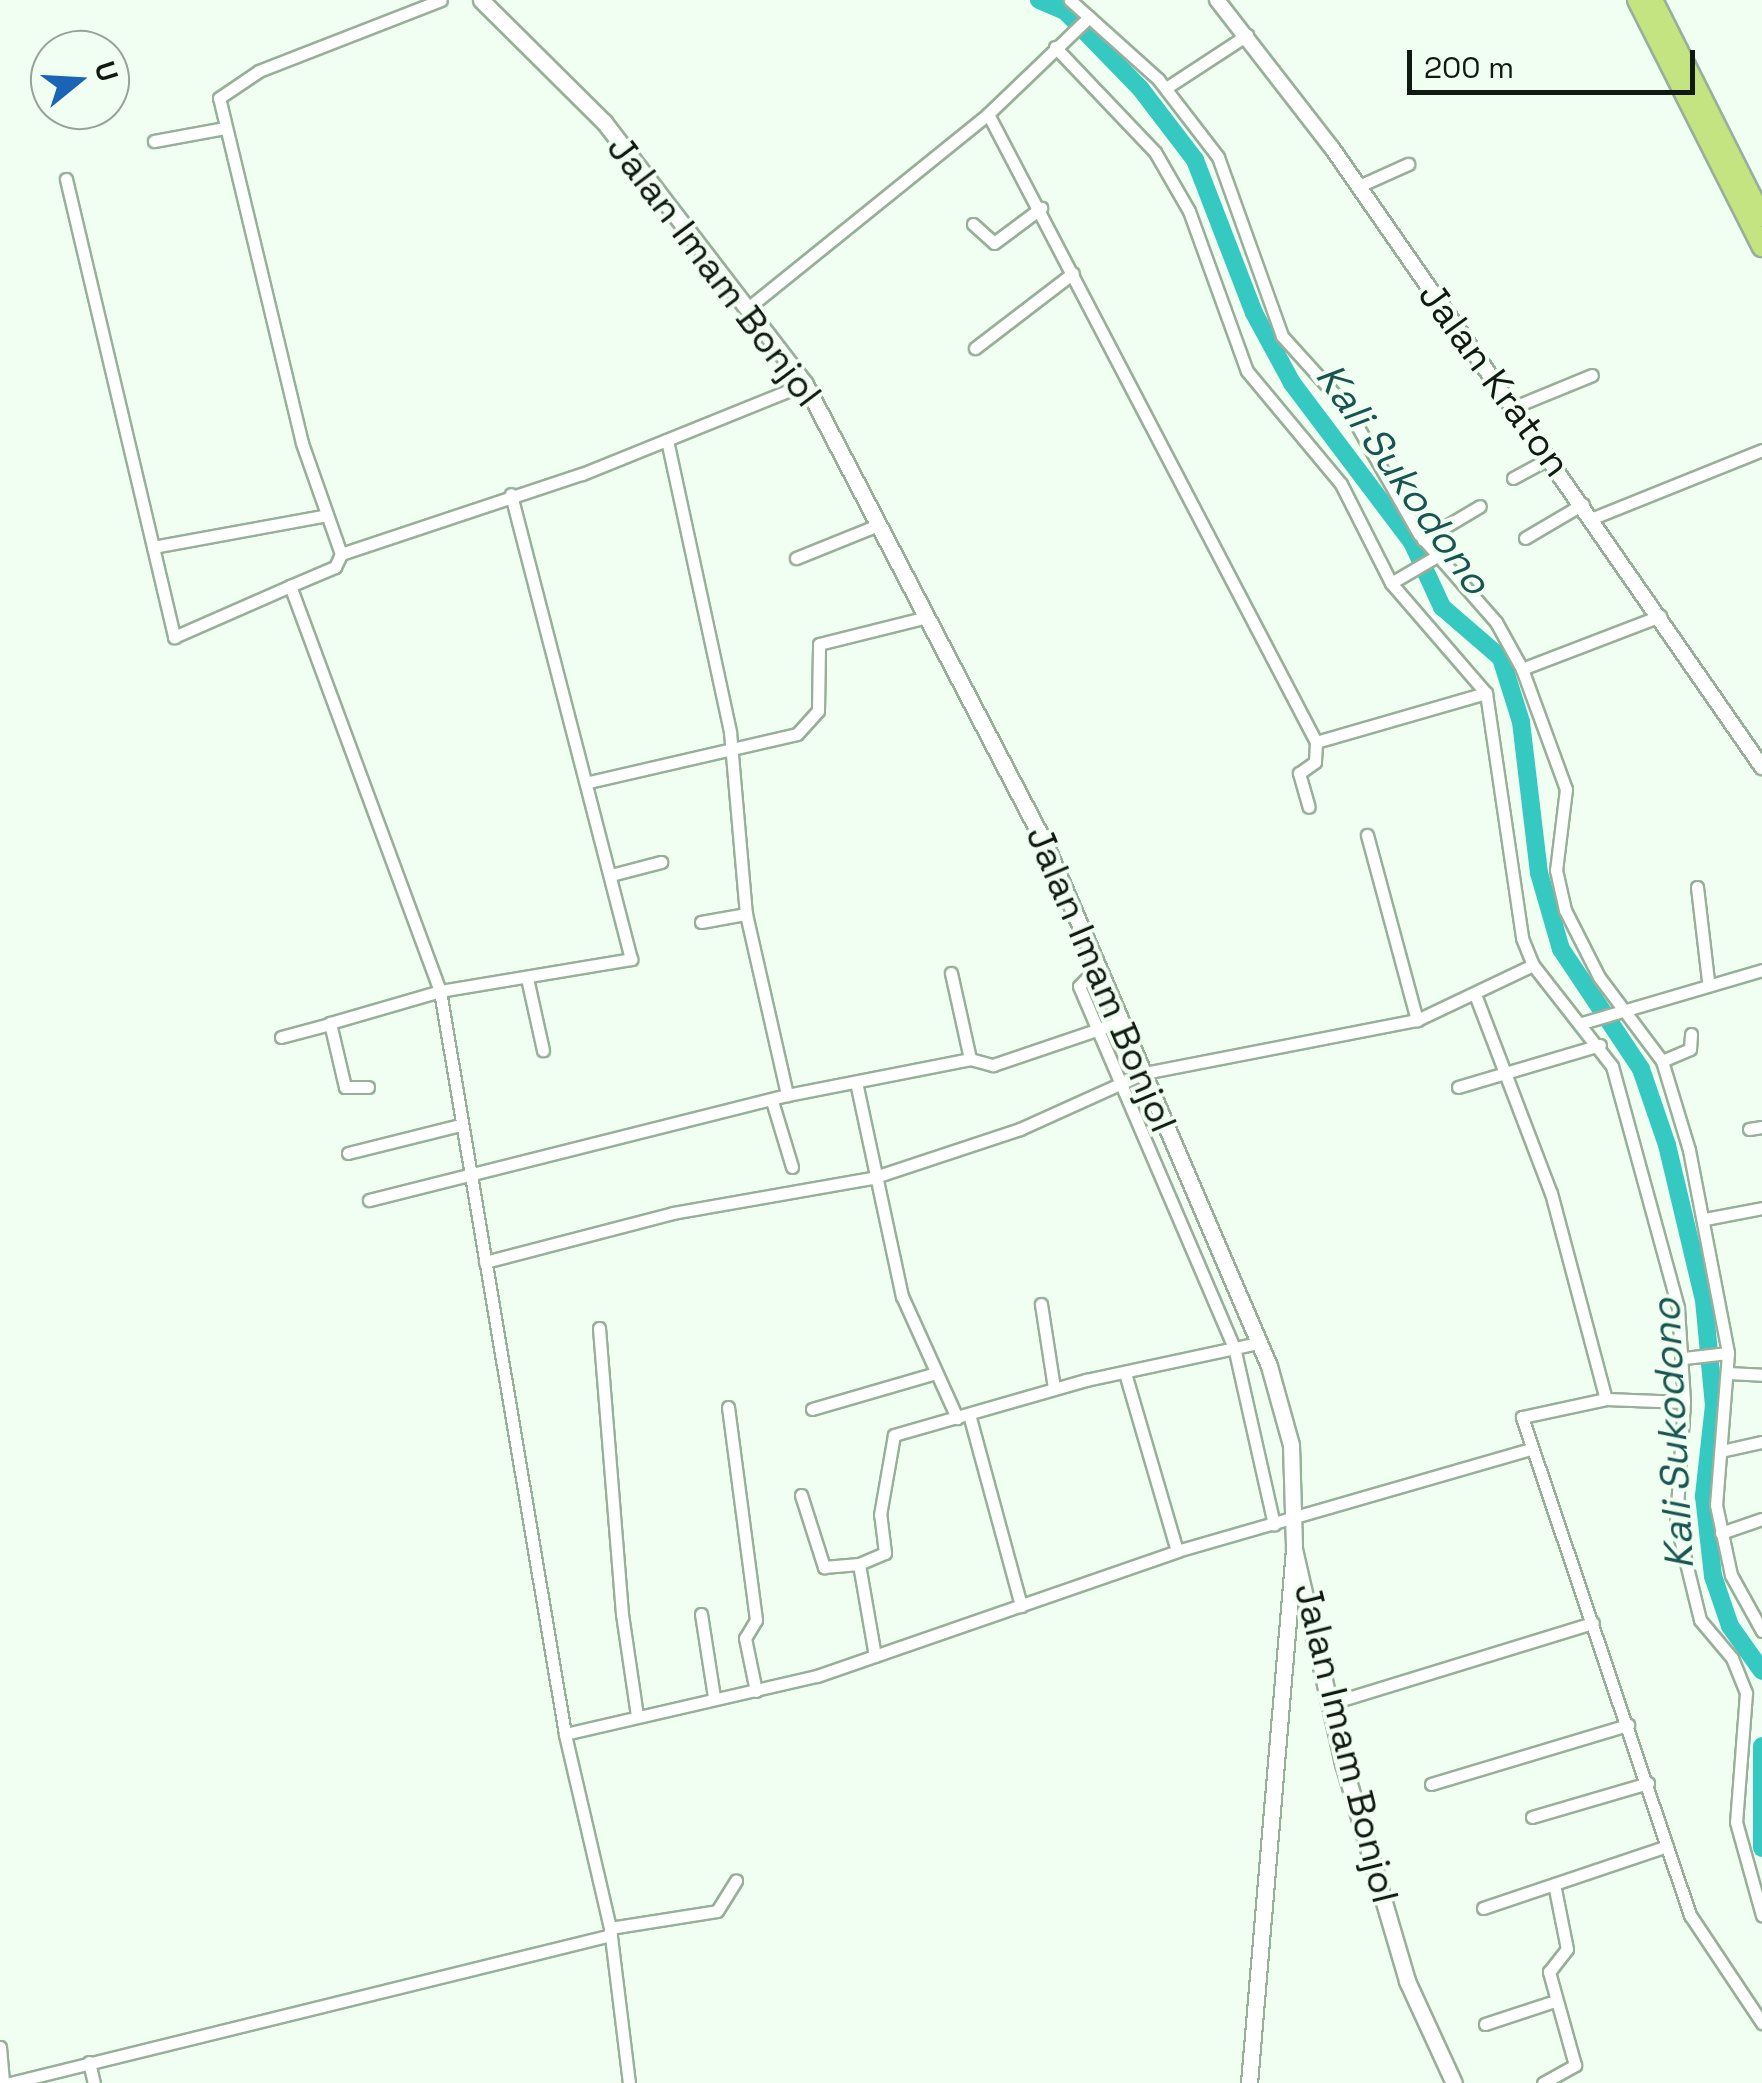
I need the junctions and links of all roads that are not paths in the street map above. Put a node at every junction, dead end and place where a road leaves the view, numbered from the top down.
1 (441, 0) edge
2 (481, 0) edge
3 (1070, 0) edge
4 (1218, 0) edge
5 (1637, 0) edge
6 (1654, 0) edge
7 (1086, 20) junction
8 (1248, 36) junction
9 (1057, 45) junction
10 (1166, 88) junction
11 (988, 114) junction
12 (226, 128) junction
13 (154, 141) dead end
14 (1408, 164) dead end
15 (66, 179) dead end
16 (1359, 186) junction
17 (1041, 208) junction
18 (1762, 217) edge
19 (973, 224) dead end
20 (1762, 247) edge
21 (1073, 274) junction
22 (748, 307) junction
23 (975, 348) dead end
24 (1592, 376) dead end
25 (805, 384) junction
26 (1514, 407) junction
27 (668, 440) junction
28 (1762, 450) edge
29 (1550, 458) junction
30 (1513, 478) dead end
31 (511, 494) junction
32 (1583, 504) junction
33 (1480, 506) dead end
34 (327, 515) junction
35 (1592, 518) junction
36 (878, 525) junction
37 (1525, 538) dead end
38 (1424, 540) junction
39 (153, 547) junction
40 (341, 554) junction
41 (796, 558) dead end
42 (1433, 558) junction
43 (1396, 581) junction
44 (290, 586) junction
45 (1660, 616) junction
46 (926, 617) junction
47 (1522, 669) junction
48 (1486, 692) junction
49 (1316, 742) junction
50 (734, 750) junction
51 (1762, 768) edge
52 (588, 782) junction
53 (1309, 807) dead end
54 (1366, 835) dead end
55 (661, 862) dead end
56 (611, 875) junction
57 (1698, 887) dead end
58 (746, 914) junction
59 (701, 922) dead end
60 (1533, 965) junction
61 (1099, 966) junction
62 (1762, 970) edge
63 (952, 973) dead end
64 (528, 978) junction
65 (1708, 982) junction
66 (440, 991) junction
67 (1476, 997) junction
68 (1620, 1008) junction
69 (1417, 1020) junction
70 (1123, 1021) junction
71 (1585, 1022) junction
72 (330, 1024) junction
73 (1096, 1029) junction
74 (1691, 1034) dead end
75 (281, 1037) dead end
76 (1600, 1045) junction
77 (543, 1050) dead end
78 (970, 1059) junction
79 (1662, 1061) junction
80 (1506, 1072) junction
81 (1147, 1081) junction
82 (856, 1082) junction
83 (1118, 1082) junction
84 (368, 1087) dead end
85 (1458, 1087) dead end
86 (787, 1096) junction
87 (1124, 1098) junction
88 (772, 1101) junction
89 (460, 1126) junction
90 (348, 1154) dead end
91 (792, 1167) dead end
92 (470, 1176) junction
93 (872, 1178) junction
94 (369, 1200) dead end
95 (1762, 1208) edge
96 (1705, 1219) junction
97 (485, 1262) junction
98 (1041, 1304) dead end
99 (599, 1328) dead end
100 (1259, 1343) junction
101 (1234, 1347) junction
102 (1724, 1354) junction
103 (1688, 1358) junction
104 (936, 1373) junction
105 (1125, 1373) junction
106 (1728, 1373) junction
107 (1762, 1375) edge
108 (1054, 1388) junction
109 (1606, 1399) junction
110 (1684, 1402) junction
111 (728, 1407) dead end
112 (812, 1408) dead end
113 (963, 1416) junction
114 (1762, 1442) edge
115 (1530, 1449) junction
116 (1720, 1451) junction
117 (801, 1494) dead end
118 (1296, 1517) junction
119 (1762, 1519) edge
120 (1274, 1525) junction
121 (1721, 1532) junction
122 (1294, 1548) junction
123 (1177, 1550) junction
124 (859, 1564) junction
125 (1020, 1606) junction
126 (701, 1614) dead end
127 (1593, 1624) junction
128 (1762, 1631) edge
129 (876, 1656) junction
130 (756, 1691) junction
131 (714, 1697) junction
132 (1329, 1704) junction
133 (638, 1715) junction
134 (1628, 1725) junction
135 (565, 1734) junction
136 (1648, 1783) junction
137 (1431, 1784) dead end
138 (1532, 1818) dead end
139 (1667, 1846) junction
140 (736, 1881) dead end
141 (1554, 1884) junction
142 (1483, 1908) dead end
143 (1762, 1914) edge
144 (611, 1932) junction
145 (1556, 2001) junction
146 (1762, 2023) edge
147 (1485, 2024) dead end
148 (0, 2047) edge
149 (89, 2062) junction
150 (1447, 2082) edge
151 (4, 2083) edge
152 (94, 2083) edge
153 (629, 2083) edge
154 (1249, 2083) edge
155 (1543, 2083) edge

1 - 12 street
2 - 22 main road, Jalan Imam Bonjol
3 - 7 street
4 - 8 street, Jalan Kraton
5 - 20 highway
6 - 18 highway
7 - 9 street
7 - 10 street
8 - 10 street
8 - 16 street, Jalan Kraton
9 - 11 street
9 - 43 street
10 - 38 street
11 - 17 street
11 - 22 street
12 - 13 street
12 - 34 street
14 - 16 street
15 - 39 street
16 - 26 street, Jalan Kraton
17 - 19 street
17 - 21 street
21 - 23 street
21 - 49 street
22 - 25 main road, Jalan Imam Bonjol
24 - 26 street
25 - 27 street
25 - 36 main road, Jalan Imam Bonjol
26 - 29 street, Jalan Kraton
27 - 31 street
27 - 50 street
28 - 35 street
29 - 30 street
29 - 32 street, Jalan Kraton
31 - 40 street
31 - 52 street
32 - 35 street, Jalan Kraton
32 - 37 street
33 - 38 street
34 - 39 street
34 - 40 street
35 - 45 street, Jalan Kraton
36 - 41 street
36 - 46 main road, Jalan Imam Bonjol
38 - 42 street
39 - 44 street
40 - 44 street
42 - 43 street
42 - 47 street
43 - 48 street
44 - 66 street
45 - 47 street
45 - 51 street, Jalan Kraton
46 - 50 street
46 - 61 main road, Jalan Imam Bonjol
47 - 68 street
48 - 49 street
48 - 60 street
49 - 53 street
50 - 52 street
50 - 58 street
52 - 56 street
54 - 69 street
55 - 56 street
56 - 64 street
57 - 65 street
58 - 59 street
58 - 86 street
60 - 67 street
60 - 71 street
61 - 70 main road, Jalan Imam Bonjol
61 - 73 street
62 - 65 street
63 - 78 street
64 - 66 street
64 - 77 street
65 - 68 street
66 - 72 street
66 - 89 street
67 - 69 street
67 - 80 street
68 - 71 street
68 - 79 street
69 - 81 street
70 - 73 street
70 - 81 main road, Jalan Imam Bonjol
71 - 76 street
72 - 75 street
72 - 84 street
73 - 78 street
73 - 83 street
74 - 79 street
76 - 80 street
76 - 103 street
78 - 82 street
79 - 96 street
80 - 85 street
80 - 109 street
81 - 83 street
81 - 87 street
81 - 100 main road, Jalan Imam Bonjol
82 - 86 street
82 - 93 street
83 - 87 street
83 - 93 street
86 - 88 street
87 - 101 street
88 - 91 street
88 - 92 street
89 - 90 street
89 - 92 street
92 - 94 street
92 - 97 street
93 - 97 street
93 - 104 street
95 - 96 street
96 - 102 street
97 - 135 street
98 - 108 street
99 - 133 street
100 - 101 street
100 - 118 main road, Jalan Imam Bonjol
101 - 105 street
101 - 120 street
102 - 103 street
102 - 106 street
103 - 110 street
104 - 112 street
104 - 113 street
105 - 108 street
105 - 123 street
106 - 107 street
106 - 116 street
108 - 113 street
109 - 110 street
109 - 115 street
110 - 143 street
111 - 130 street
113 - 124 street
113 - 125 street
114 - 116 street
115 - 118 street
115 - 127 street
116 - 121 street
117 - 124 street
118 - 120 street
118 - 122 main road, Jalan Imam Bonjol
119 - 121 street
120 - 123 street
121 - 128 street
122 - 132 main road, Jalan Imam Bonjol
122 - 154 main road
123 - 125 street
124 - 129 street
125 - 129 street
126 - 131 street
127 - 132 street
127 - 134 street
129 - 130 street
130 - 131 street
131 - 133 street
132 - 150 main road, Jalan Imam Bonjol
133 - 135 street
134 - 136 street
134 - 137 street
135 - 144 street
136 - 138 street
136 - 139 street
139 - 141 street
139 - 146 street
140 - 144 street
141 - 142 street
141 - 145 street
144 - 149 street
144 - 153 street
145 - 147 street
145 - 155 street
148 - 151 street
149 - 151 street
149 - 152 street

